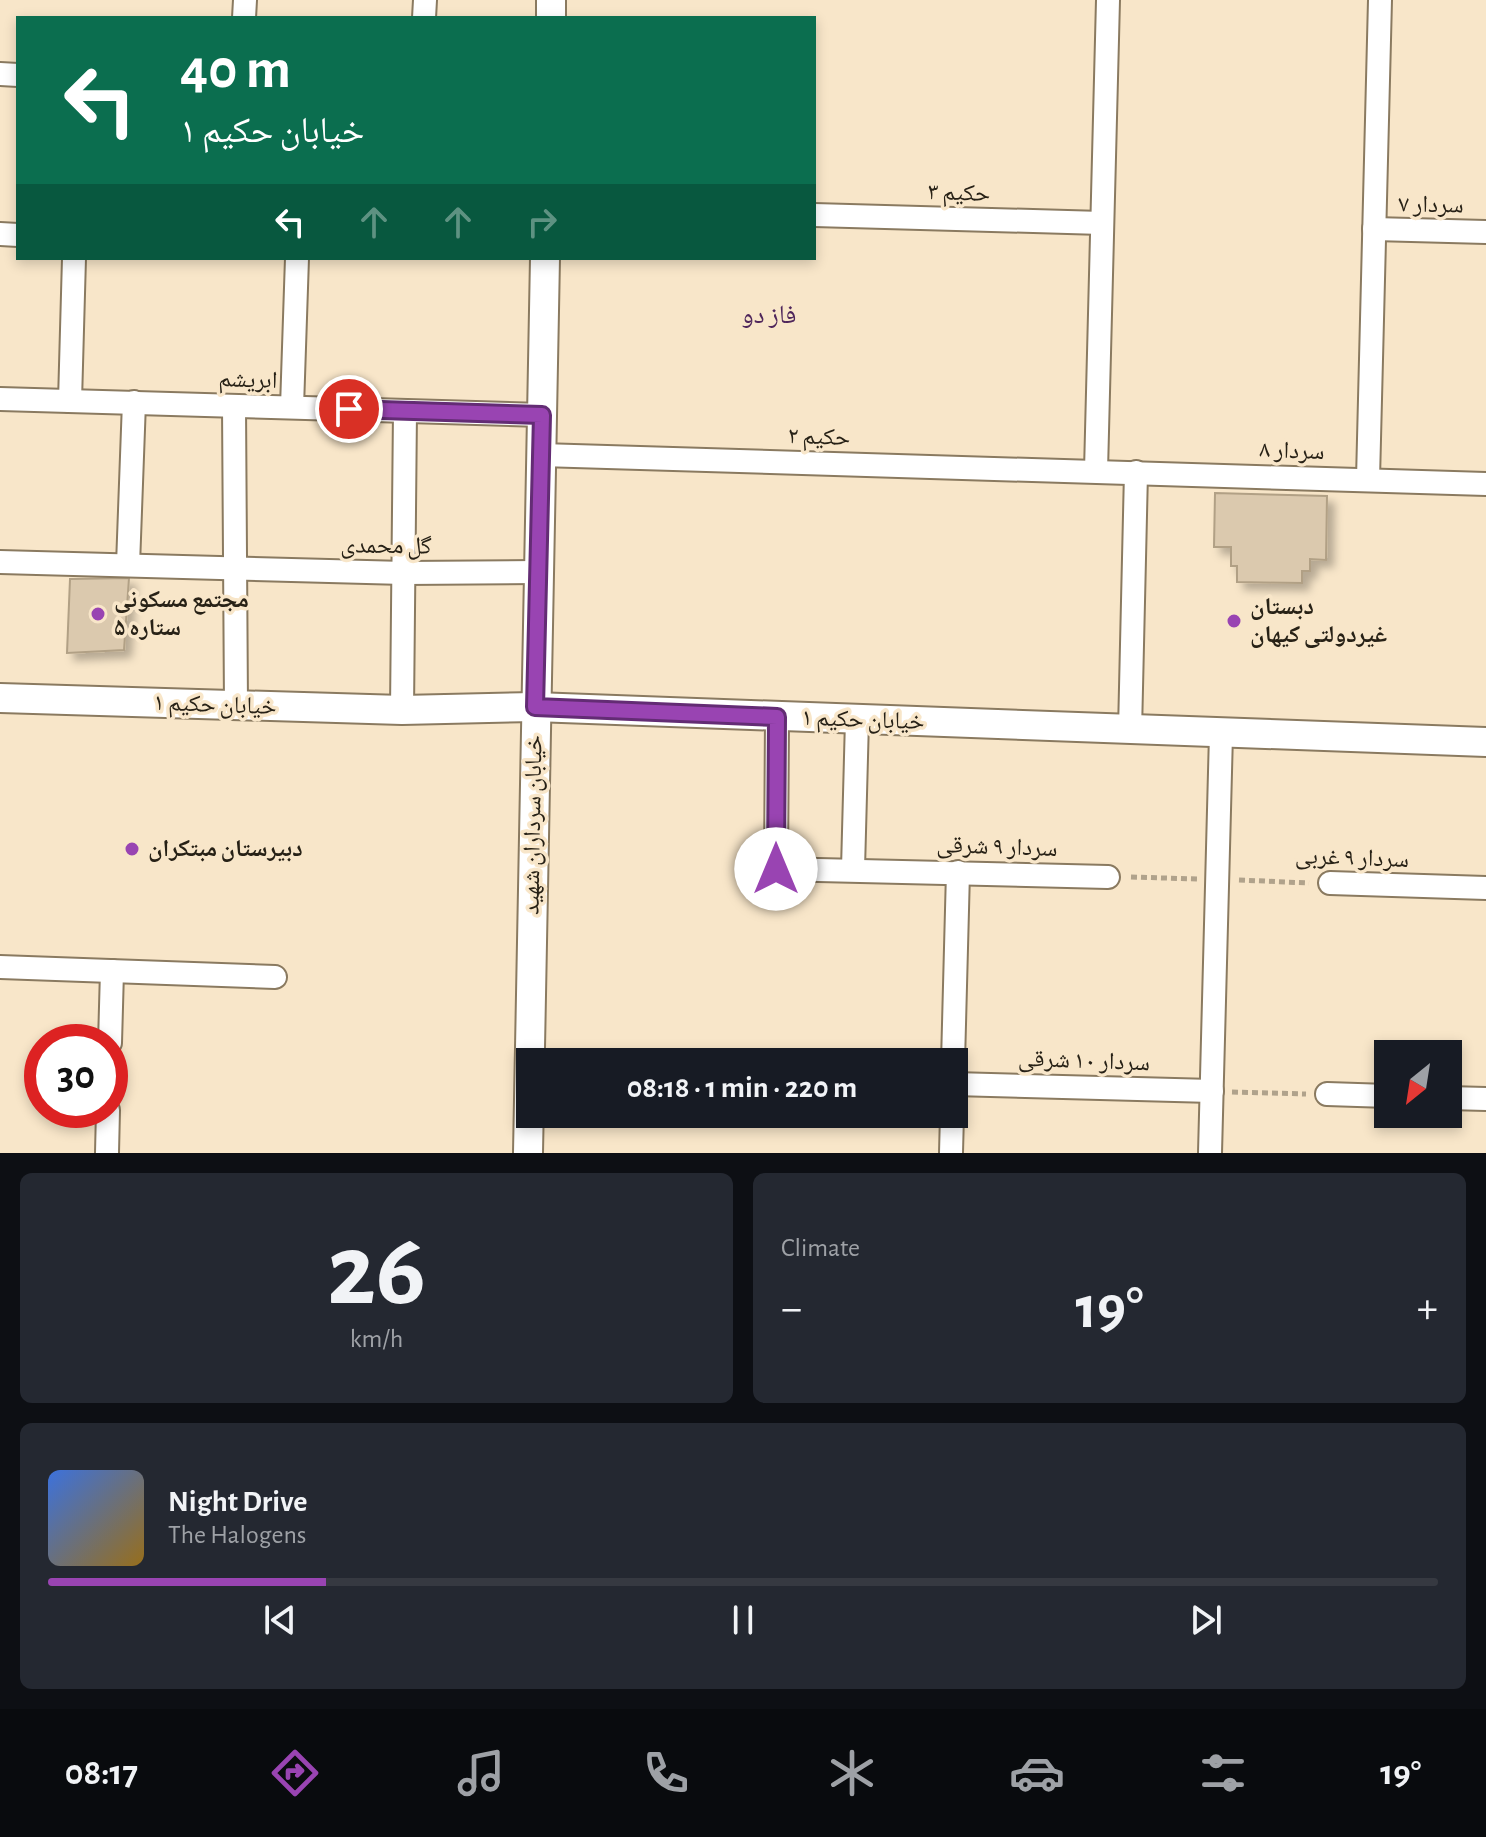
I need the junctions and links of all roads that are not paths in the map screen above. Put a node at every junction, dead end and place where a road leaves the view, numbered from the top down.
1 (1108, 0) edge
2 (1380, 0) edge
3 (816, 215) edge
4 (1102, 223) junction
5 (1374, 229) junction
6 (1486, 232) edge
7 (74, 260) edge
8 (297, 260) edge
9 (545, 260) edge
10 (0, 399) edge
11 (70, 401) junction
12 (134, 402) junction
13 (234, 406) junction
14 (292, 407) junction
15 (405, 411) junction
16 (542, 415) junction
17 (541, 455) junction
18 (1096, 471) junction
19 (1136, 472) junction
20 (1368, 479) junction
21 (1486, 484) edge
22 (0, 562) edge
23 (128, 565) junction
24 (233, 568) junction
25 (538, 572) junction
26 (404, 573) junction
27 (0, 698) edge
28 (236, 705) junction
29 (535, 707) junction
30 (402, 710) junction
31 (777, 717) junction
32 (857, 720) junction
33 (1130, 731) junction
34 (1221, 734) junction
35 (1486, 742) edge
36 (853, 869) junction
37 (958, 872) junction
38 (1108, 877) road end
39 (1330, 883) road end
40 (1486, 888) edge
41 (0, 967) edge
42 (112, 971) junction
43 (275, 977) dead end
44 (111, 1024) edge
45 (953, 1048) edge
46 (968, 1084) edge
47 (1212, 1091) junction
48 (1327, 1094) road end
49 (1374, 1096) edge
50 (1462, 1098) edge
51 (1486, 1099) edge
52 (108, 1128) edge
53 (952, 1128) edge
54 (107, 1153) edge
55 (528, 1153) edge
56 (951, 1153) edge
57 (1210, 1153) edge

1 - 4 street
2 - 5 street
3 - 4 street, حکیم ۳
4 - 18 street
5 - 6 street, سردار ۷
5 - 20 street
7 - 11 street
8 - 14 street
9 - 16 street, خیابان سرداران شهید
10 - 11 street, ابریشم
11 - 12 street, ابریشم
12 - 13 street, ابریشم
12 - 23 street
13 - 14 street, ابریشم
13 - 24 street
14 - 15 street, ابریشم
15 - 16 street, ابریشم
15 - 26 street
16 - 17 street, خیابان سرداران شهید
17 - 18 street, حکیم ۲
17 - 25 street, خیابان سرداران شهید
18 - 19 street, سردار ۸
19 - 20 street, سردار ۸
19 - 33 street
20 - 21 street, سردار ۸
22 - 23 street, گل محمدی
23 - 24 street, گل محمدی
24 - 26 street, گل محمدی
24 - 28 street
25 - 26 street, گل محمدی
25 - 29 street, خیابان سرداران شهید
26 - 30 street
27 - 28 street, خیابان حکیم ۱
28 - 30 street, خیابان حکیم ۱
29 - 30 street, خیابان حکیم ۱
29 - 31 street, خیابان حکیم ۱
29 - 55 street, خیابان سرداران شهید
31 - 32 street, خیابان حکیم ۱
31 - 36 street, سردار ۹ شرقی
32 - 33 street, خیابان حکیم ۱
32 - 36 street
33 - 34 street, خیابان حکیم ۱
34 - 35 street, خیابان حکیم ۱
34 - 47 street
36 - 37 street, سردار ۹ شرقی
37 - 38 street, سردار ۹ شرقی
37 - 45 street
39 - 40 street, سردار ۹ غربی
41 - 42 street
42 - 43 street
42 - 44 street
46 - 47 street, سردار ۱۰ شرقی
47 - 57 street
48 - 49 street
50 - 51 street
52 - 54 street
53 - 56 street

